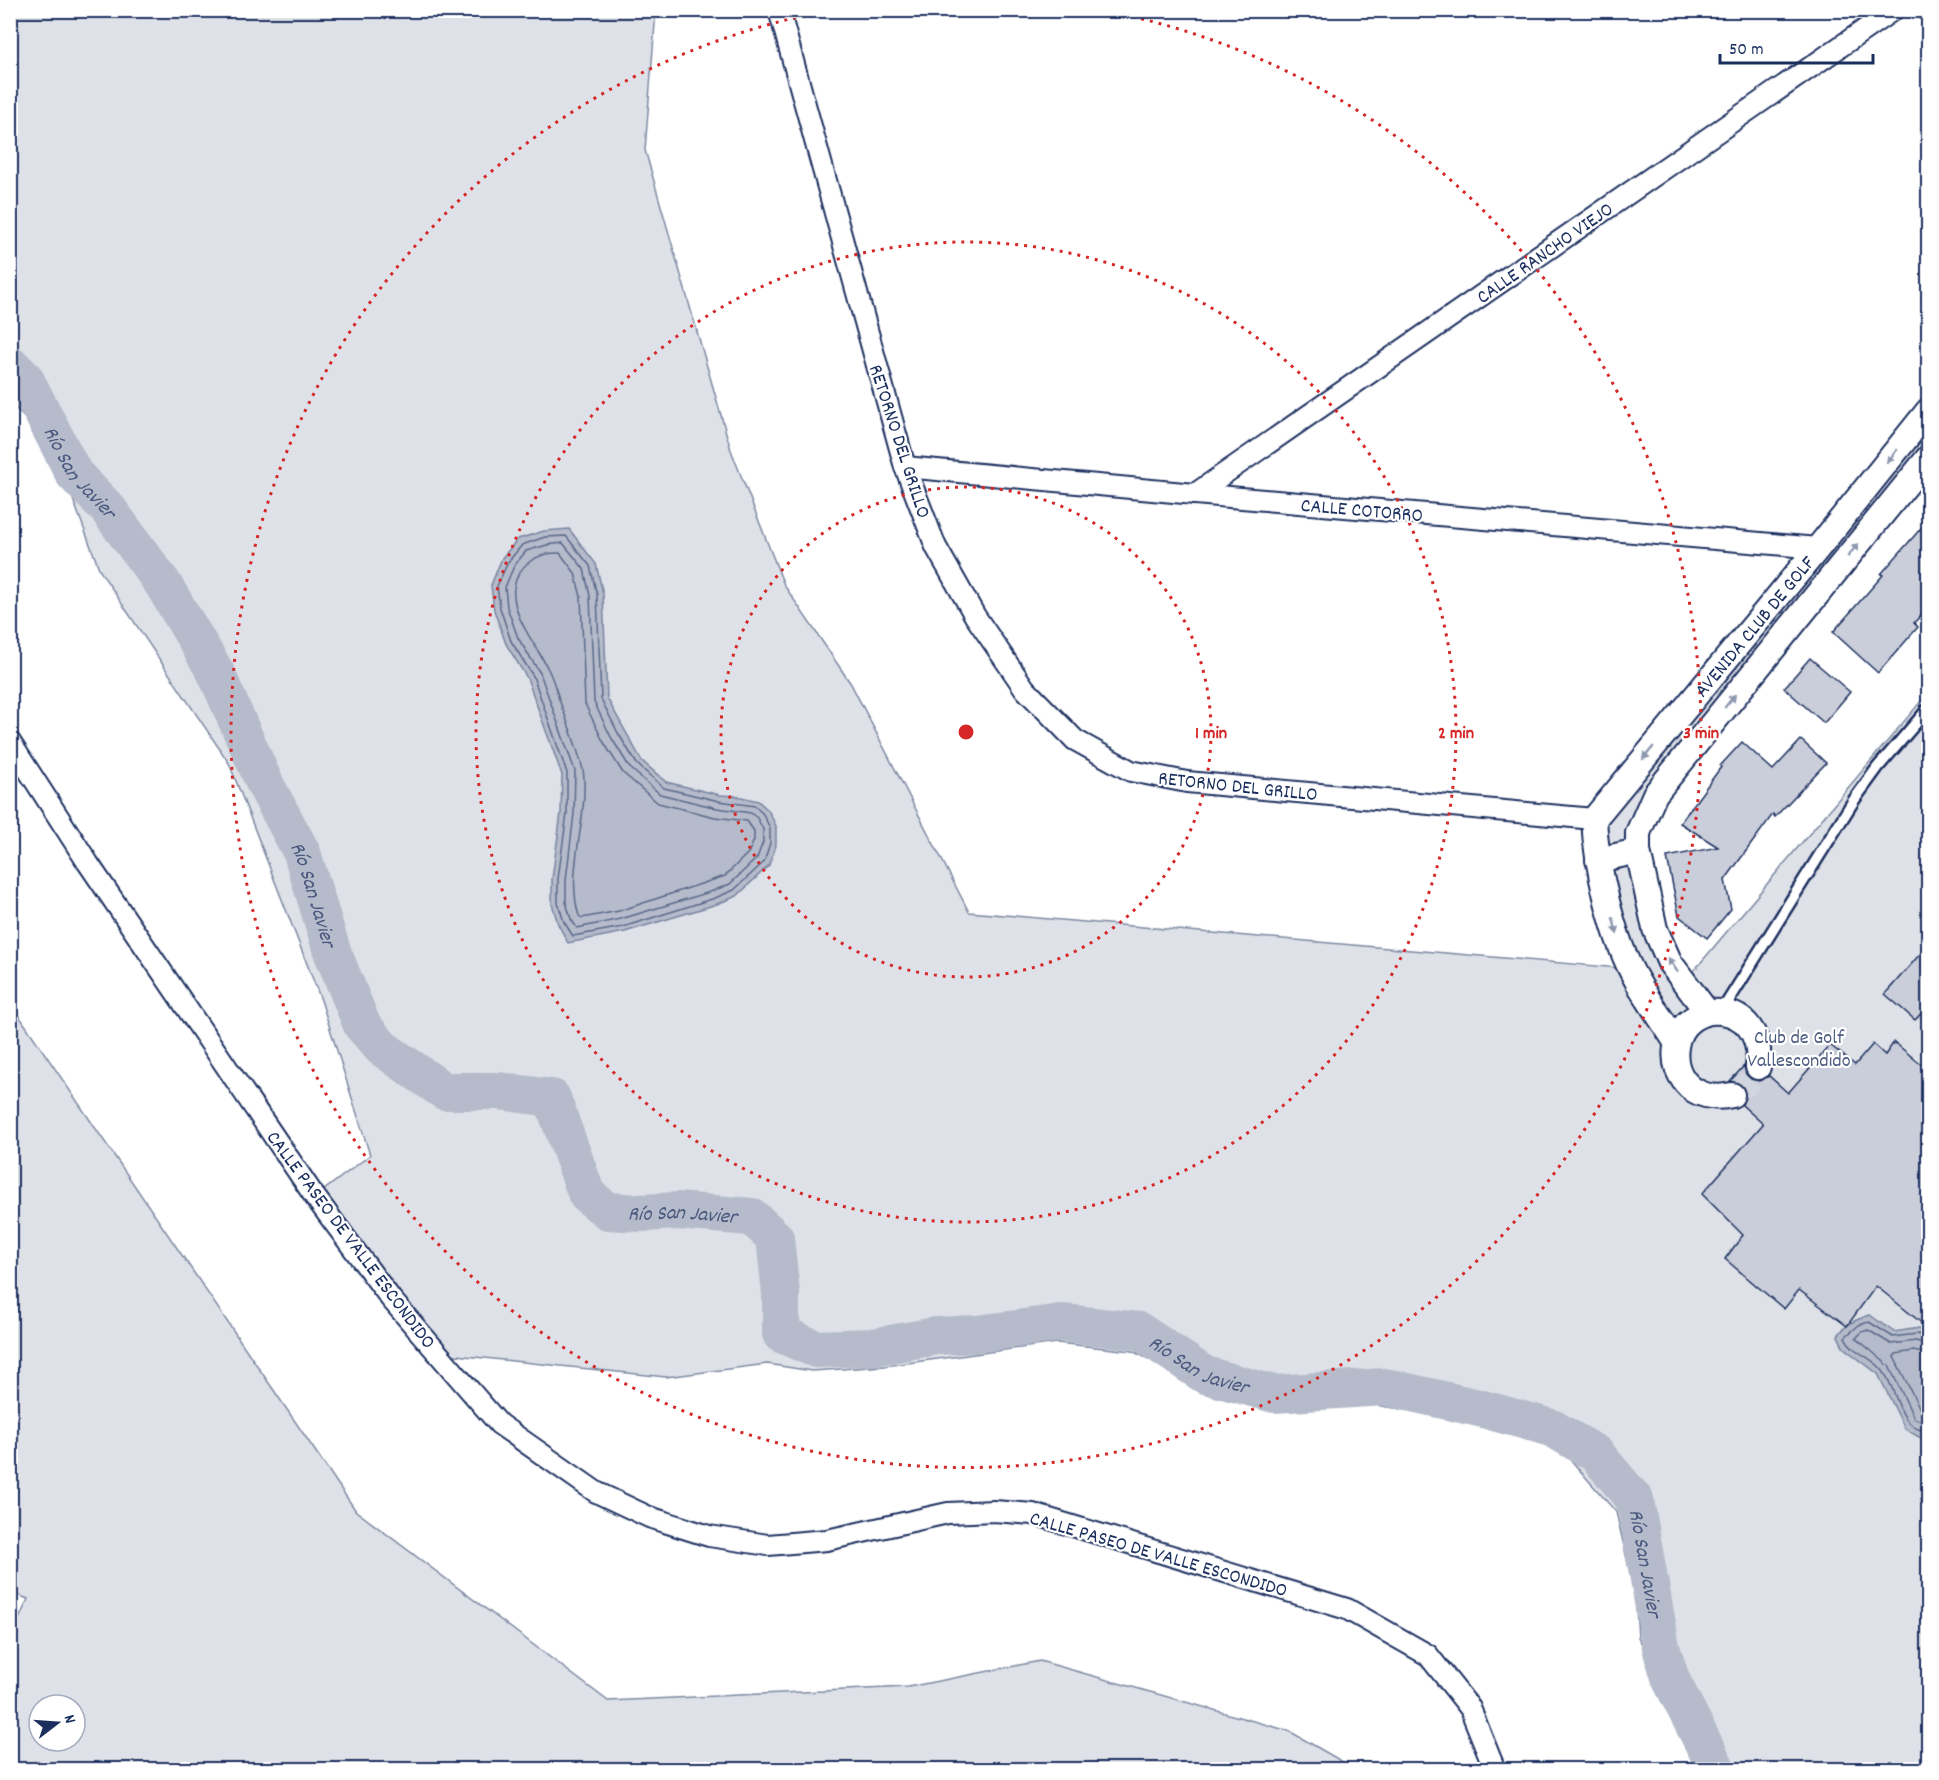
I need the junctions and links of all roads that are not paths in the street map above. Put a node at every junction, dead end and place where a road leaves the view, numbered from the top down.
1 (779, 10) edge
2 (1893, 10) edge
3 (1929, 411) edge
4 (1929, 458) edge
5 (905, 467) junction
6 (1195, 494) junction
7 (1818, 548) junction
8 (1929, 709) edge
9 (10, 742) edge
10 (1601, 810) junction
11 (1646, 815) junction
12 (1638, 851) junction
13 (1598, 860) junction
14 (1715, 1012) junction
15 (1676, 1042) junction
16 (1758, 1067) tunnel mouth
17 (1732, 1095) dead end
18 (1495, 1770) edge

1 - 5 street, RETORNO DEL GRILLO
2 - 6 street, CALLE RANCHO VIEJO
3 -> 7 street, AVENIDA CLUB DE GOLF
11 -> 4 street, AVENIDA CLUB DE GOLF
5 - 6 street, CALLE COTORRO
5 - 10 street, RETORNO DEL GRILLO
6 - 7 street, CALLE COTORRO
7 -> 10 street, AVENIDA CLUB DE GOLF
8 - 14 lane
9 - 18 street, CALLE PASEO DE VALLE ESCONDIDO
10 - 11 street
10 - 13 street
11 - 12 street, AVENIDA CLUB DE GOLF
12 - 13 street
14 -> 12 street, AVENIDA CLUB DE GOLF
13 -> 15 street
14 - 15 street
14 - 16 street, AVENIDA CLUB DE GOLF
15 - 17 street

